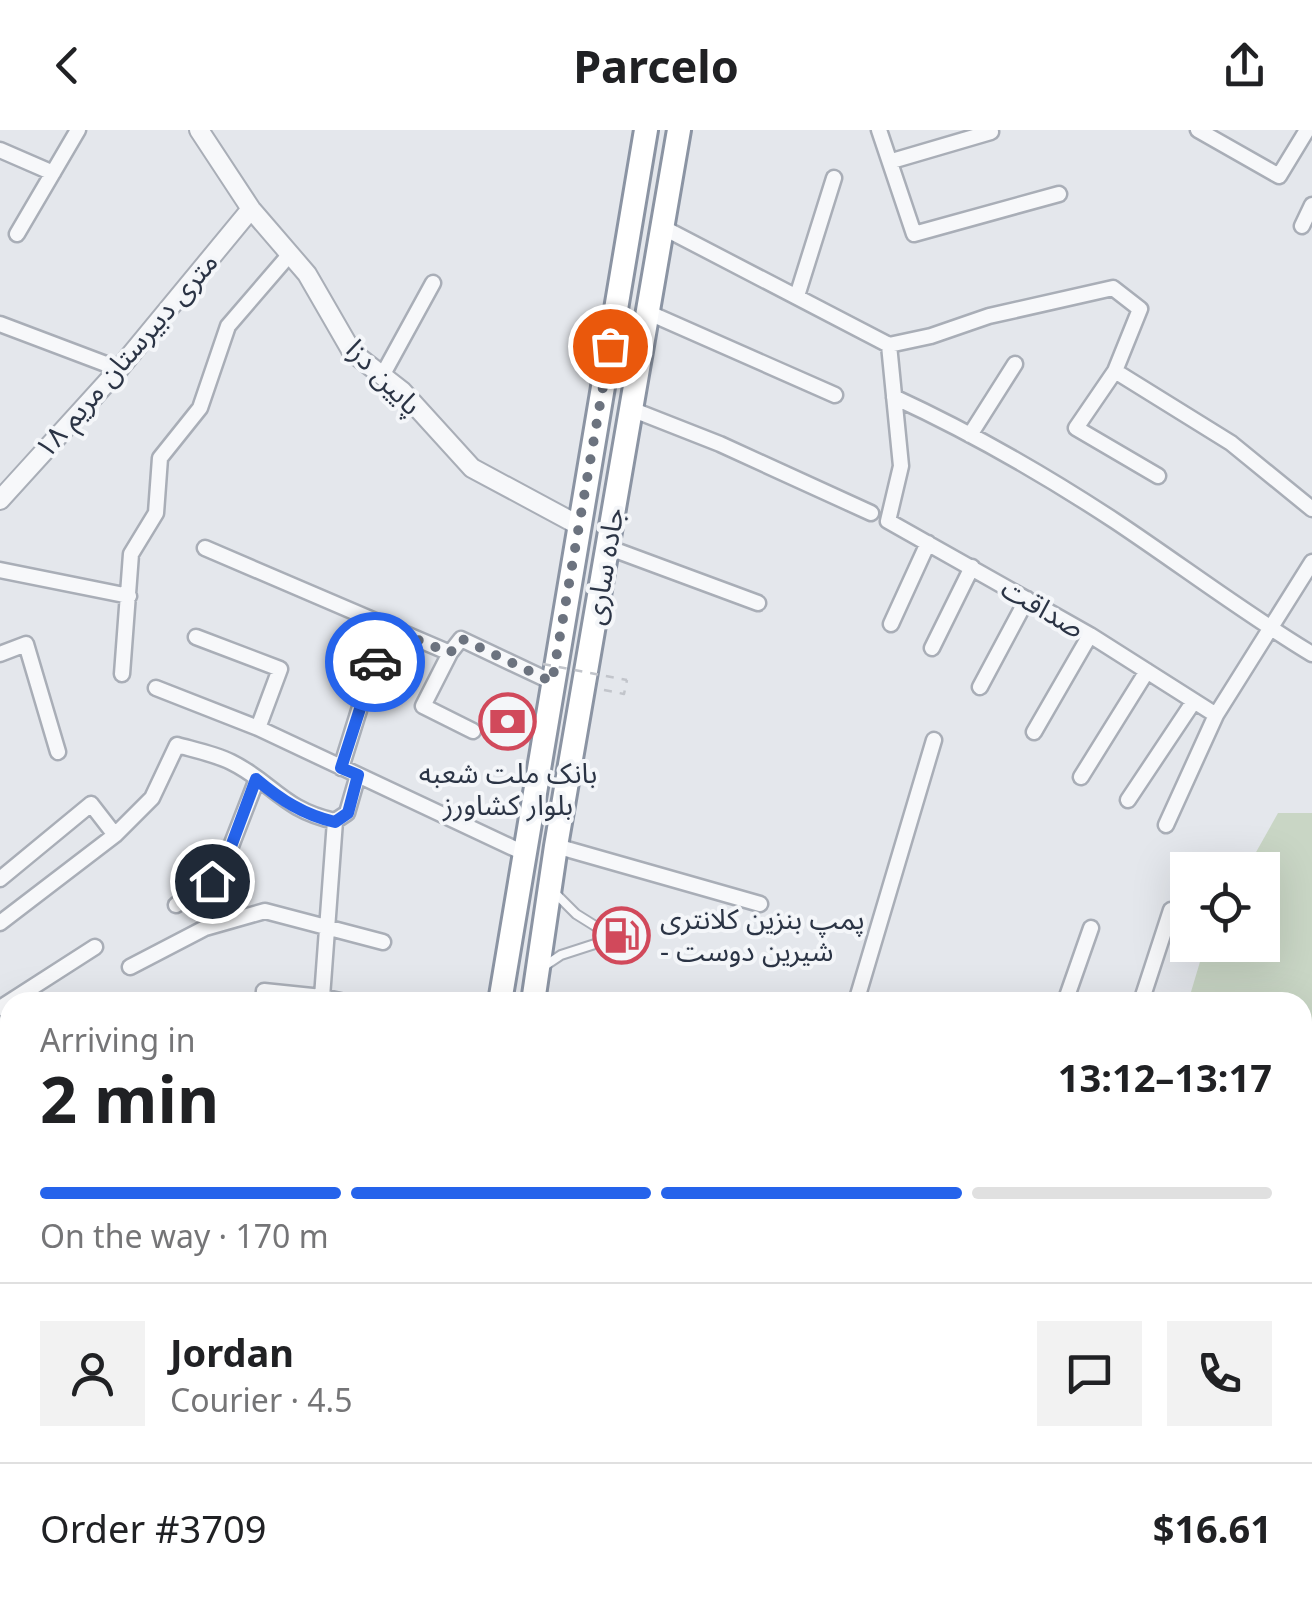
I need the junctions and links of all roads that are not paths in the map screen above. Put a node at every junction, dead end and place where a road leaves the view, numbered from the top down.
1 (78, 130) edge
2 (199, 130) edge
3 (646, 130) edge
4 (679, 130) edge
5 (879, 130) edge
6 (1198, 130) edge
7 (1307, 130) edge
8 (991, 132) edge
9 (0, 150) edge
10 (892, 162) junction
11 (53, 173) junction
12 (834, 178) dead end
13 (1059, 194) dead end
14 (1312, 205) edge
15 (251, 209) junction
16 (1302, 226) dead end
17 (662, 227) junction
18 (17, 234) dead end
19 (290, 254) junction
20 (434, 282) dead end
21 (797, 296) junction
22 (647, 312) junction
23 (0, 324) edge
24 (889, 345) junction
25 (1014, 364) dead end
26 (119, 369) junction
27 (1115, 371) junction
28 (382, 376) junction
29 (835, 395) dead end
30 (894, 396) junction
31 (631, 409) junction
32 (970, 435) junction
33 (1158, 476) dead end
34 (0, 500) edge
35 (1312, 509) edge
36 (871, 513) dead end
37 (580, 526) junction
38 (928, 543) junction
39 (607, 547) junction
40 (205, 548) dead end
41 (1312, 562) edge
42 (972, 568) junction
43 (0, 570) edge
44 (129, 596) junction
45 (1027, 599) junction
46 (758, 603) dead end
47 (891, 624) dead end
48 (386, 627) junction
49 (1270, 629) junction
50 (1090, 635) junction
51 (196, 637) dead end
52 (932, 648) dead end
53 (450, 653) junction
54 (0, 654) edge
55 (1312, 654) edge
56 (1148, 671) junction
57 (547, 673) junction
58 (122, 674) dead end
59 (980, 686) dead end
60 (156, 688) dead end
61 (1194, 701) junction
62 (1216, 715) junction
63 (258, 728) junction
64 (473, 731) dead end
65 (1034, 732) dead end
66 (934, 740) dead end
67 (58, 752) dead end
68 (341, 768) junction
69 (358, 775) junction
70 (1081, 777) dead end
71 (256, 779) junction
72 (1128, 800) dead end
73 (335, 822) junction
74 (1166, 825) dead end
75 (116, 835) junction
76 (556, 846) junction
77 (524, 853) junction
78 (0, 878) edge
79 (550, 886) junction
80 (760, 904) dead end
81 (176, 905) dead end
82 (1170, 913) edge
83 (0, 924) edge
84 (1091, 928) dead end
85 (327, 929) junction
86 (383, 942) dead end
87 (95, 947) dead end
88 (130, 967) dead end
89 (538, 970) junction
90 (22, 992) edge
91 (322, 992) edge
92 (502, 992) edge
93 (535, 992) edge
94 (859, 992) edge
95 (1069, 992) edge
96 (1144, 992) edge

1 - 11 street
2 - 15 street, پایین دزا
3 - 37 highway, جاده ساری
4 - 17 highway, جاده ساری
5 - 10 street
6 - 7 street
8 - 10 street
9 - 11 street
10 - 13 street
11 - 18 street
12 - 21 street
14 - 16 street
15 - 19 street, پایین دزا
15 - 26 street, ۱۸ متری دبیرستان مریم
17 - 21 street
17 - 22 highway, جاده ساری
19 - 28 street, پایین دزا
19 - 44 street
20 - 28 street
21 - 24 street
22 - 29 street
22 - 31 highway, جاده ساری
23 - 26 street
24 - 27 street
24 - 30 street
25 - 32 street
26 - 34 street, ۱۸ متری دبیرستان مریم
27 - 33 street
27 - 35 street
28 - 37 street, پایین دزا
30 - 32 street
30 - 38 street, صداقت
31 - 36 street
31 - 39 highway, جاده ساری
32 - 49 street
37 - 57 highway, جاده ساری
38 - 42 street, صداقت
38 - 47 street
39 - 46 street
39 - 76 highway, جاده ساری
40 - 48 street
41 - 49 street
42 - 45 street, صداقت
42 - 52 street
43 - 44 street
44 - 58 street
45 - 50 street, صداقت
45 - 59 street
48 - 53 street
48 - 68 street
49 - 55 street
49 - 62 street
50 - 56 street, صداقت
50 - 65 street
51 - 63 street
53 - 57 street
53 - 64 street
54 - 67 street
56 - 61 street, صداقت
56 - 70 street
57 - 77 highway, جاده ساری
60 - 63 street
61 - 62 street, صداقت
61 - 72 street
62 - 74 street
63 - 68 street
66 - 94 street
68 - 69 street
69 - 73 street
69 - 77 street
71 - 73 street
71 - 75 street
71 - 81 street
73 - 85 street
75 - 78 street
75 - 83 street
76 - 79 highway, جاده ساری
76 - 80 street
77 - 92 highway, جاده ساری
79 - 89 highway, جاده ساری
79 - 89 lane
82 - 96 street
84 - 95 street
85 - 86 street
85 - 88 street
85 - 91 street
87 - 90 street
89 - 93 highway, جاده ساری

